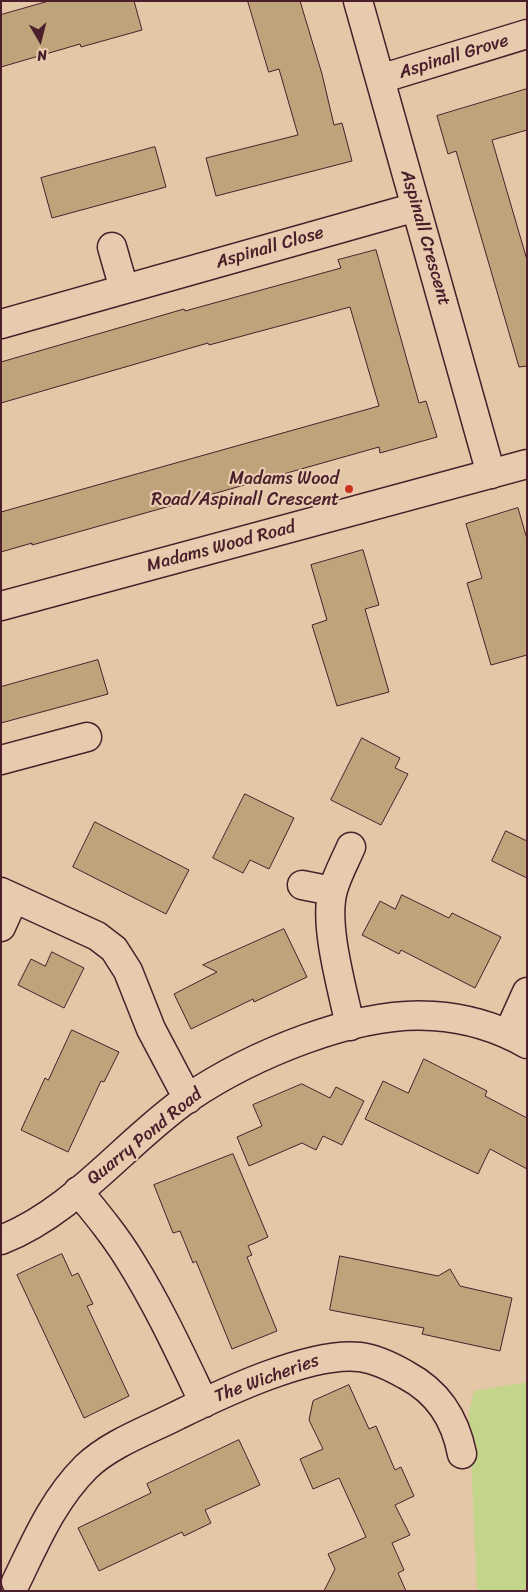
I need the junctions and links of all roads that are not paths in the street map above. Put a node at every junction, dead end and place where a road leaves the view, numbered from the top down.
1 (358, 1) edge
2 (527, 34) edge
3 (380, 79) junction
4 (416, 207) junction
5 (112, 247) dead end
6 (124, 289) junction
7 (1, 324) edge
8 (527, 464) edge
9 (491, 474) junction
10 (1, 606) edge
11 (87, 737) dead end
12 (1, 760) edge
13 (351, 847) dead end
14 (302, 885) dead end
15 (332, 890) junction
16 (8, 895) edge
17 (1, 927) edge
18 (527, 992) edge
19 (350, 1026) junction
20 (518, 1039) edge
21 (188, 1099) junction
22 (78, 1191) junction
23 (1, 1240) edge
24 (204, 1402) junction
25 (462, 1454) dead end
26 (14, 1586) edge

1 - 3 street, Aspinall Crescent
2 - 3 street, Aspinall Grove
3 - 4 street, Aspinall Crescent
4 - 6 street, Aspinall Close
4 - 9 street, Aspinall Crescent
5 - 6 street
6 - 7 street, Aspinall Close
8 - 9 street, Madams Wood Road
9 - 10 street, Madams Wood Road
11 - 12 street
13 - 15 street
14 - 15 street
15 - 19 street
16 - 17 street
16 - 21 street
18 - 20 street
19 - 20 street, Quarry Pond Road
19 - 21 street, Quarry Pond Road
21 - 22 street, Quarry Pond Road
22 - 23 street, Quarry Pond Road
22 - 24 street, The Wicheries
24 - 25 street, The Wicheries
24 - 26 street, The Wicheries

